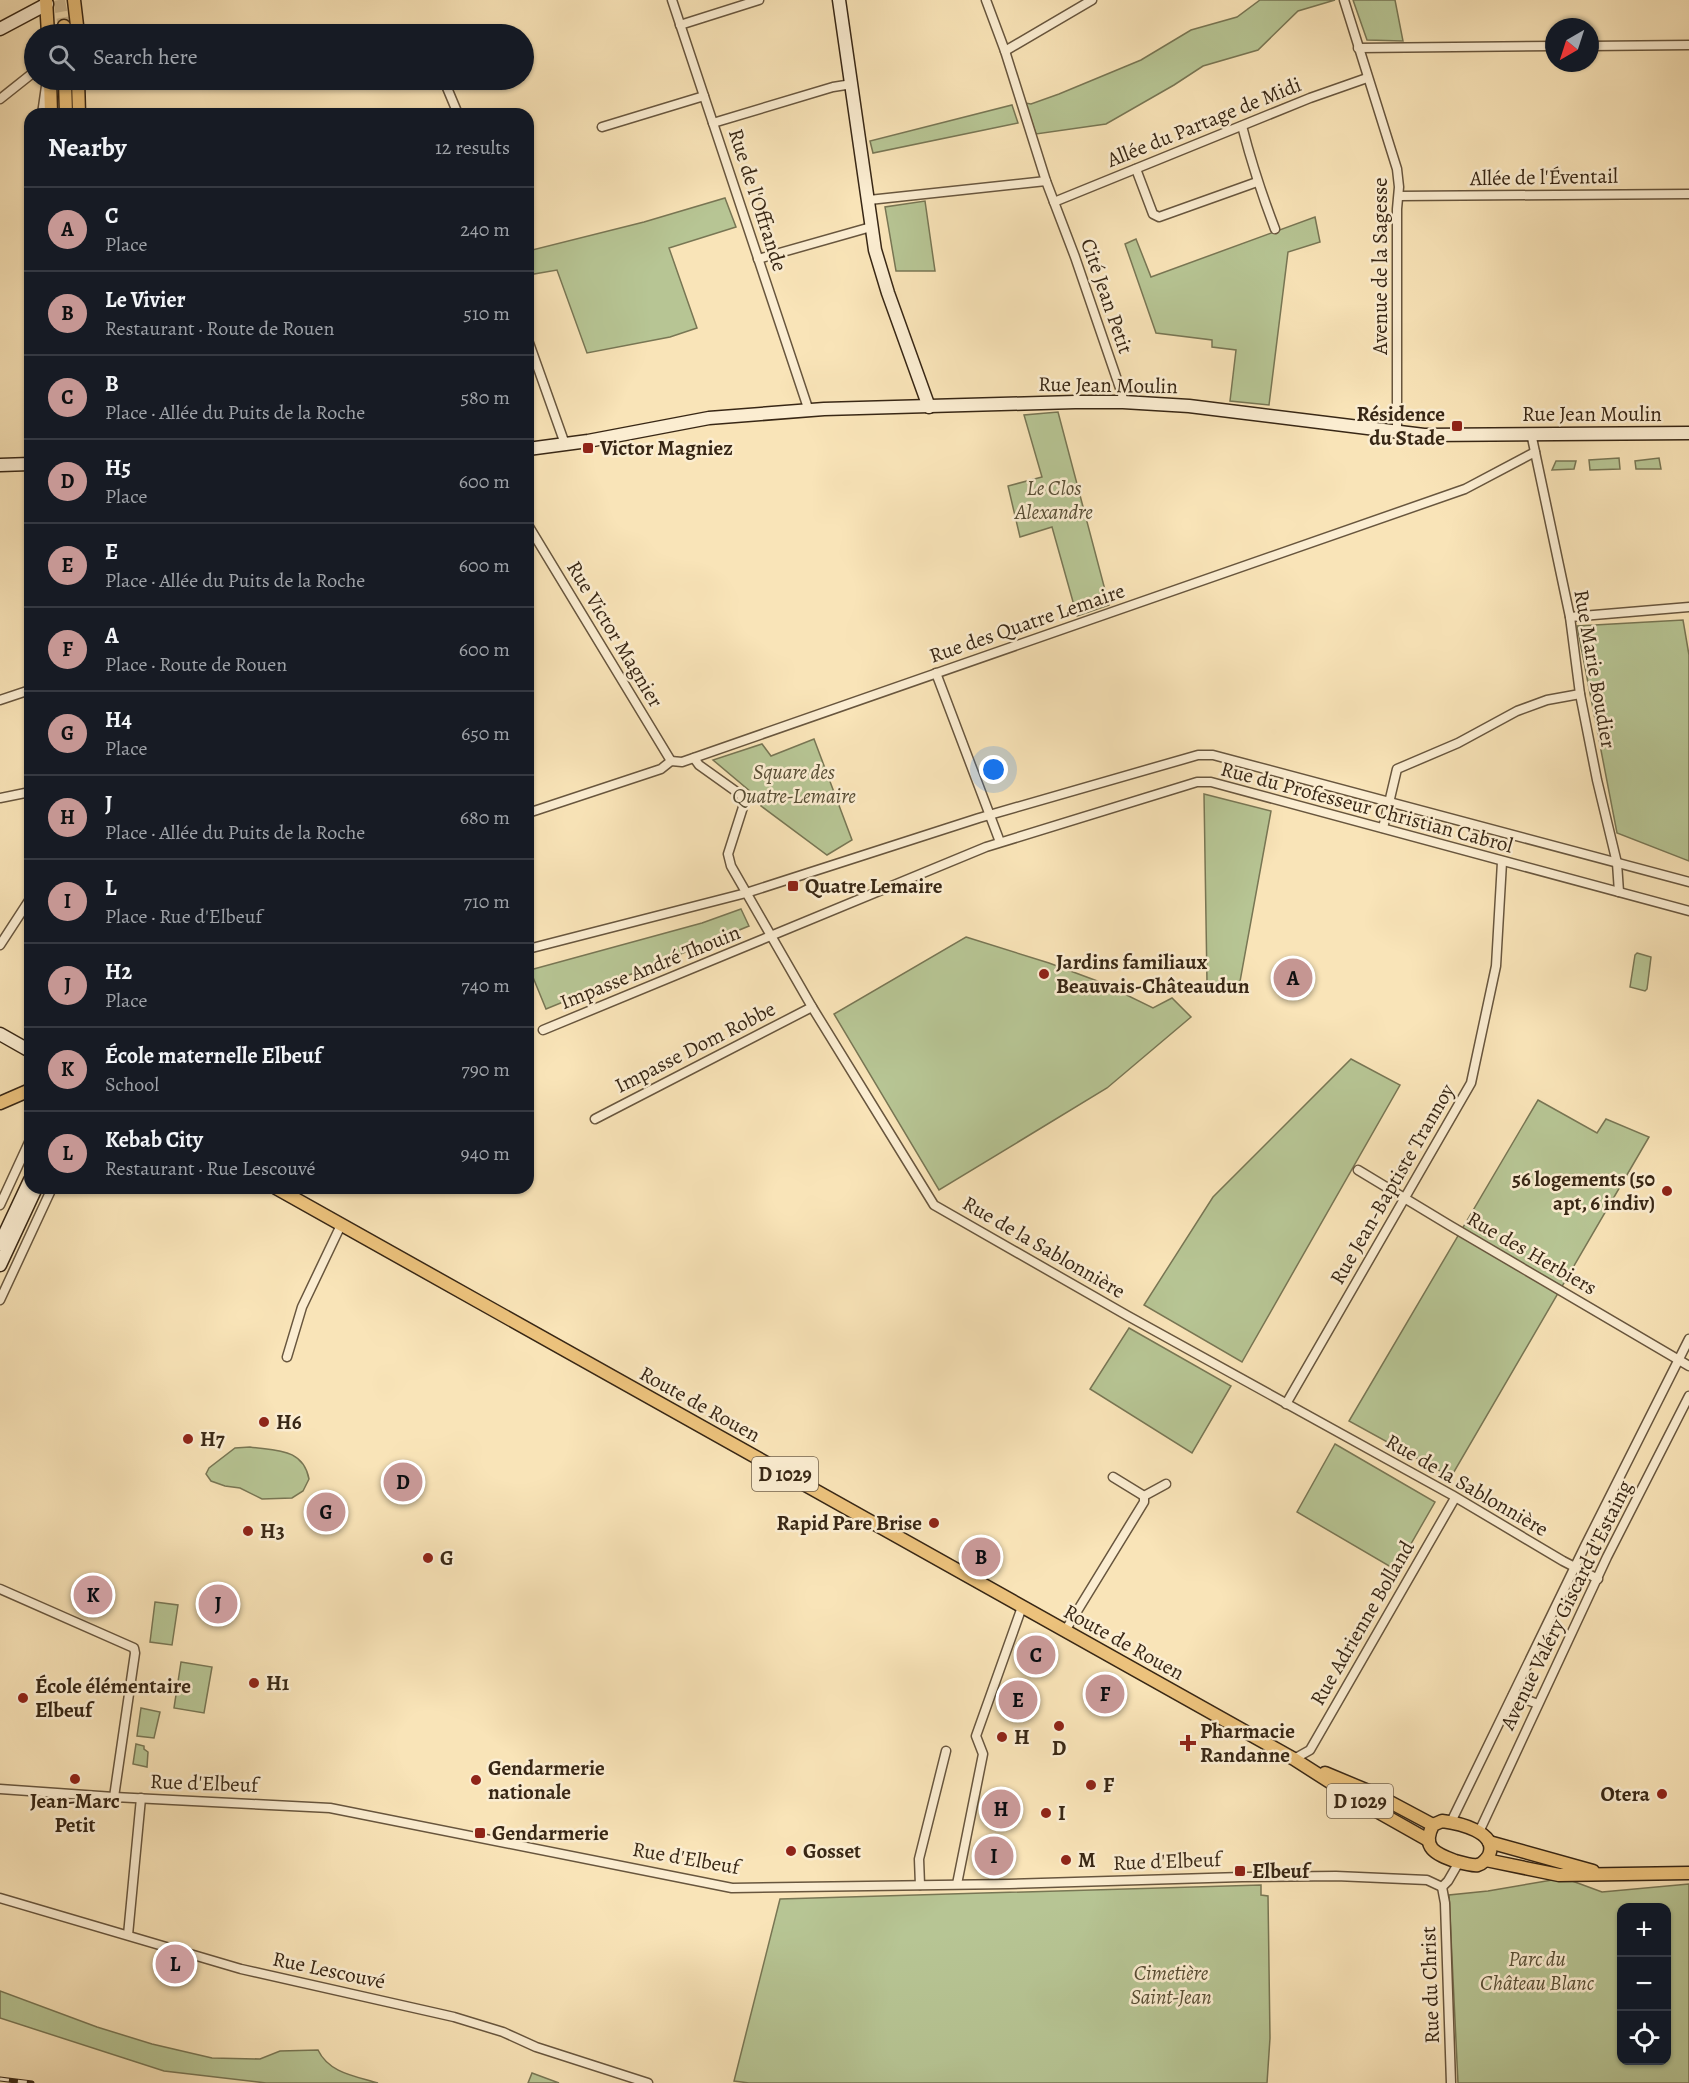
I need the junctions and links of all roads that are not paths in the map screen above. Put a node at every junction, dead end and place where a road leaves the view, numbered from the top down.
1 (74, 0) edge
2 (672, 0) edge
3 (759, 0) edge
4 (839, 0) edge
5 (986, 0) edge
6 (1092, 0) edge
7 (1344, 0) edge
8 (50, 1) edge
9 (49, 24) edge
10 (77, 24) edge
11 (680, 25) junction
12 (0, 28) edge
13 (1689, 45) edge
14 (1545, 46) edge
15 (1599, 46) edge
16 (1359, 48) junction
17 (1005, 51) junction
18 (1367, 78) junction
19 (24, 80) edge
20 (852, 84) junction
21 (46, 90) edge
22 (49, 90) edge
23 (65, 90) edge
24 (78, 90) edge
25 (448, 90) edge
26 (704, 96) junction
27 (0, 99) edge
28 (43, 108) edge
29 (50, 108) edge
30 (66, 108) edge
31 (79, 108) edge
32 (456, 108) edge
33 (713, 123) junction
34 (1242, 126) junction
35 (602, 127) dead end
36 (1136, 169) junction
37 (1046, 181) junction
38 (1257, 182) junction
39 (1689, 194) edge
40 (1399, 196) junction
41 (869, 200) junction
42 (1054, 202) junction
43 (870, 227) junction
44 (1275, 229) dead end
45 (758, 259) junction
46 (534, 357) edge
47 (1123, 402) junction
48 (929, 407) junction
49 (809, 411) junction
50 (1397, 433) junction
51 (1531, 433) junction
52 (1689, 433) edge
53 (565, 444) junction
54 (534, 448) edge
55 (1534, 452) junction
56 (24, 464) edge
57 (0, 465) edge
58 (534, 535) edge
59 (1689, 607) edge
60 (1570, 617) junction
61 (936, 673) junction
62 (24, 692) edge
63 (1580, 694) junction
64 (0, 700) edge
65 (694, 758) junction
66 (671, 761) junction
67 (24, 793) edge
68 (0, 798) edge
69 (1389, 801) junction
70 (534, 811) edge
71 (990, 815) junction
72 (1383, 828) junction
73 (1000, 842) junction
74 (1502, 862) junction
75 (1617, 863) junction
76 (1689, 882) edge
77 (1619, 892) junction
78 (746, 893) junction
79 (24, 908) edge
80 (1689, 911) edge
81 (770, 938) junction
82 (0, 945) edge
83 (534, 947) edge
84 (812, 1007) junction
85 (543, 1030) dead end
86 (0, 1034) edge
87 (24, 1048) edge
88 (24, 1093) edge
89 (0, 1103) edge
90 (594, 1119) dead end
91 (24, 1153) edge
92 (1358, 1170) dead end
93 (24, 1193) edge
94 (33, 1194) edge
95 (49, 1194) edge
96 (287, 1194) edge
97 (1405, 1199) junction
98 (0, 1205) edge
99 (341, 1225) junction
100 (0, 1245) edge
101 (0, 1265) edge
102 (0, 1300) edge
103 (1689, 1339) edge
104 (287, 1357) dead end
105 (1678, 1360) junction
106 (1689, 1366) edge
107 (1689, 1396) edge
108 (1287, 1404) junction
109 (1113, 1477) dead end
110 (1166, 1484) dead end
111 (1143, 1496) junction
112 (1455, 1498) junction
113 (1575, 1567) junction
114 (1598, 1579) junction
115 (0, 1589) edge
116 (1022, 1607) junction
117 (1065, 1631) junction
118 (1513, 1695) junction
119 (1538, 1704) junction
120 (946, 1751) dead end
121 (1294, 1760) junction
122 (0, 1789) edge
123 (114, 1797) junction
124 (141, 1798) junction
125 (1451, 1822) junction
126 (1433, 1825) junction
127 (1479, 1832) junction
128 (1428, 1840) junction
129 (1489, 1842) junction
130 (1485, 1860) junction
131 (1459, 1862) junction
132 (1689, 1873) edge
133 (1612, 1875) junction
134 (957, 1884) junction
135 (920, 1885) junction
136 (1442, 1887) junction
137 (0, 1898) edge
138 (128, 1935) junction
139 (648, 2083) edge
140 (1451, 2083) edge

1 - 10 main road
2 - 11 street, Rue de l'Offrande
3 - 11 street
4 - 20 main road
5 - 17 street, Cité Jean Petit
6 - 17 street
7 - 16 street, Avenue de la Sagesse
8 - 9 main road
8 - 12 main road
11 - 26 street, Rue de l'Offrande
13 - 15 street
14 - 16 street
16 - 18 street, Avenue de la Sagesse
17 - 37 street, Cité Jean Petit
18 - 34 street, Allée du Partage de Midi
18 - 40 street, Avenue de la Sagesse
19 - 27 street
20 - 33 street
20 - 41 main road
21 - 28 street
22 - 29 main road
23 - 30 main road
24 - 31 main road
25 - 32 street
26 - 33 street, Rue de l'Offrande
26 - 35 street
33 - 45 street, Rue de l'Offrande
34 - 36 street, Allée du Partage de Midi
34 - 38 street
36 - 38 street
36 - 42 street, Allée du Partage de Midi
37 - 41 street
37 - 42 street, Cité Jean Petit
38 - 44 street
39 - 40 street, Allée de l'Éventail
40 - 50 street, Avenue de la Sagesse
41 - 43 main road
42 - 47 street, Cité Jean Petit
43 - 45 street
43 - 48 main road
45 - 49 street, Rue de l'Offrande
46 - 53 street
47 - 48 main road, Rue Jean Moulin
47 - 50 main road, Rue Jean Moulin
48 - 49 main road, Rue Jean Moulin
49 - 53 main road, Rue Jean Moulin
50 - 51 main road, Rue Jean Moulin
51 - 52 main road, Rue Jean Moulin
51 - 55 street, Rue Marie Boudier
53 - 54 main road, Rue Jean Moulin
55 - 60 street, Rue Marie Boudier
55 - 61 street, Rue des Quatre Lemaire
56 - 57 main road
58 - 66 street, Rue Victor Magnier
59 - 60 street
60 - 63 street, Rue Marie Boudier
61 - 65 street, Rue des Quatre Lemaire
61 - 71 street
62 - 64 street
63 - 69 street
63 - 75 street, Rue Marie Boudier
65 - 66 street, Rue des Quatre Lemaire
65 - 78 street, Rue de la Sablonnière
66 - 70 street, Rue des Quatre Lemaire
67 - 68 street
69 - 71 street
69 - 72 street
69 - 75 street
71 - 73 street
71 - 78 street
72 - 73 street, Rue du Professeur Christian Cabrol
72 - 74 street, Rue du Professeur Christian Cabrol
73 - 81 street, Rue du Professeur Christian Cabrol
74 - 77 street, Rue du Professeur Christian Cabrol
74 - 97 street, Rue Jean-Baptiste Trannoy
75 - 76 street
75 - 77 street, Rue Marie Boudier
77 - 80 street, Rue du Professeur Christian Cabrol
78 - 81 street, Rue de la Sablonnière
78 - 83 street
79 - 82 street
81 - 84 street, Rue de la Sablonnière
81 - 85 street, Impasse André Thouin
84 - 90 street, Impasse Dom Robbe
84 - 108 street, Rue de la Sablonnière
86 - 87 main road
88 - 89 main road
91 - 98 street
92 - 97 street, Rue des Herbiers
93 - 100 main road
94 - 101 main road
95 - 102 street
96 - 99 main road, Route de Rouen / D 1029
97 - 105 street, Rue des Herbiers
97 - 108 street, Rue Jean-Baptiste Trannoy
99 - 104 street
99 - 116 main road, Route de Rouen / D 1029
103 - 105 street, Avenue Valéry Giscard d'Estaing
105 - 106 street, Rue des Herbiers
105 - 113 street, Avenue Valéry Giscard d'Estaing
107 - 114 street, Avenue Valéry Giscard d'Estaing
108 - 112 street, Rue de la Sablonnière
109 - 111 street
110 - 111 street
111 - 117 street
112 - 113 street, Rue de la Sablonnière
112 - 121 street, Rue Adrienne Bolland
113 - 114 street, Rue de la Sablonnière
113 - 118 street, Avenue Valéry Giscard d'Estaing
114 - 119 street, Avenue Valéry Giscard d'Estaing
115 - 123 street
116 - 117 main road, Route de Rouen / D 1029
116 - 134 street
117 - 121 main road, Route de Rouen / D 1029
118 - 119 street
118 - 125 street, Avenue Valéry Giscard d'Estaing
119 - 127 street, Avenue Valéry Giscard d'Estaing
120 - 135 street
121 - 126 main road, Route de Rouen / D 1029
121 - 128 main road, Route de Rouen / D 1029
122 - 123 street, Rue d'Elbeuf
123 - 124 street, Rue d'Elbeuf
124 - 135 street, Rue d'Elbeuf
124 - 138 street
125 - 126 main road
125 - 127 main road
126 - 128 main road
127 - 129 main road
128 - 131 main road
129 - 130 main road
129 - 133 main road
130 - 131 main road
130 - 133 main road
131 - 136 street
132 - 133 main road
134 - 135 street, Rue d'Elbeuf
134 - 136 street, Rue d'Elbeuf
136 - 140 street, Rue du Christ
137 - 138 street, Rue Lescouvé
138 - 139 street, Rue Lescouvé

